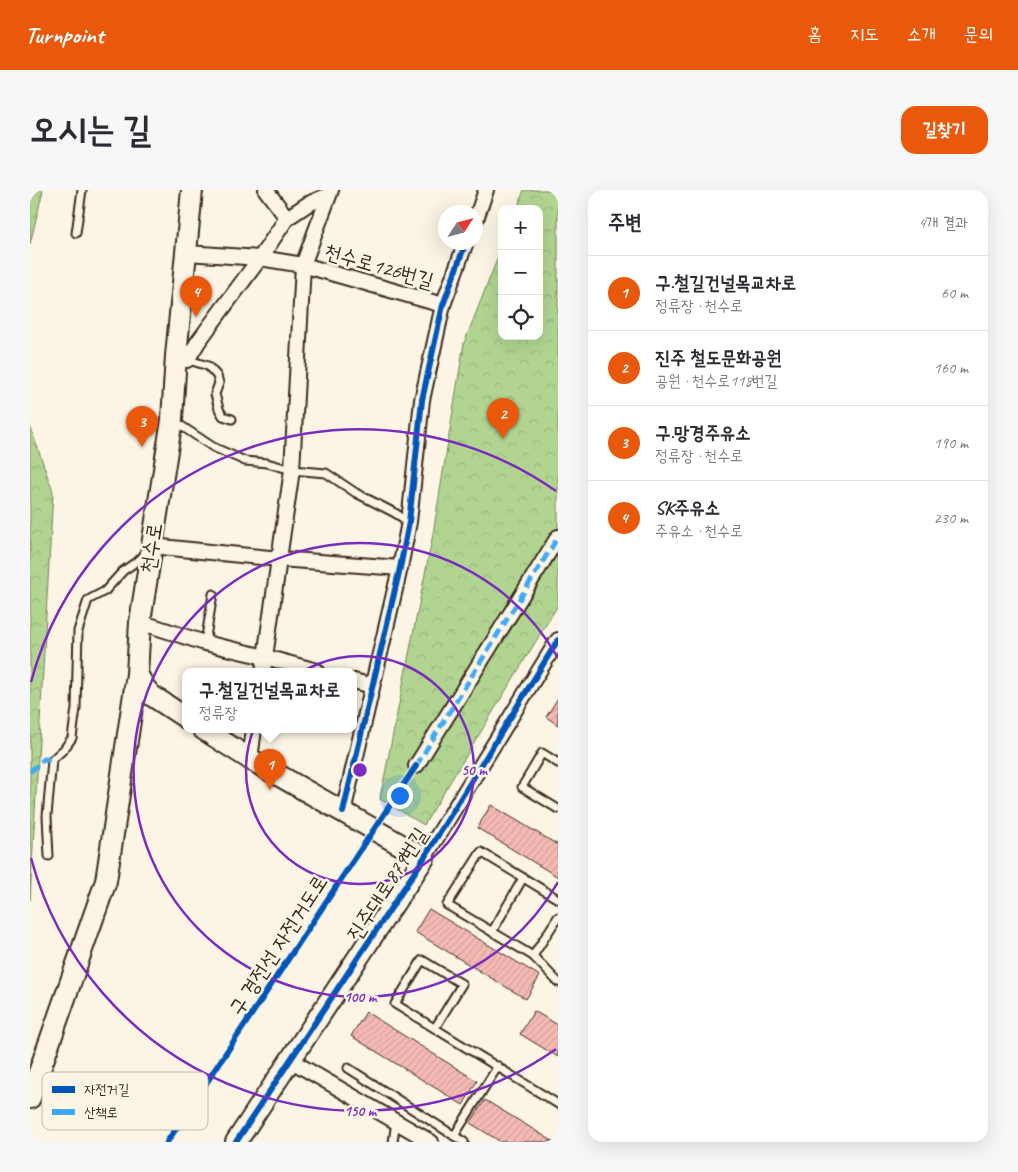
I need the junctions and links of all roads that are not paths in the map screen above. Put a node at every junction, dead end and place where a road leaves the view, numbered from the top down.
1 (82, 190) edge
2 (192, 190) edge
3 (266, 190) edge
4 (486, 190) edge
5 (330, 192) edge
6 (481, 205) edge
7 (287, 218) junction
8 (76, 233) dead end
9 (463, 250) edge
10 (187, 253) junction
11 (260, 258) junction
12 (304, 265) junction
13 (443, 305) junction
14 (182, 358) junction
15 (172, 419) junction
16 (232, 419) dead end
17 (292, 470) junction
18 (409, 522) junction
19 (558, 537) edge
20 (151, 549) junction
21 (279, 559) junction
22 (400, 568) junction
23 (213, 594) dead end
24 (140, 622) junction
25 (558, 640) edge
26 (204, 643) junction
27 (264, 664) edge
28 (294, 668) edge
29 (137, 674) junction
30 (357, 682) edge
31 (372, 686) junction
32 (182, 715) edge
33 (209, 733) edge
34 (253, 733) edge
35 (250, 759) junction
36 (558, 763) edge
37 (416, 766) dead end
38 (558, 809) edge
39 (342, 812) junction
40 (49, 856) dead end
41 (424, 858) junction
42 (523, 878) junction
43 (558, 899) edge
44 (558, 917) edge
45 (492, 932) junction
46 (533, 956) junction
47 (558, 982) edge
48 (435, 1028) junction
49 (290, 1060) junction
50 (498, 1066) junction
51 (348, 1068) dead end
52 (30, 1098) edge
53 (558, 1104) edge
54 (396, 1122) junction
55 (454, 1136) junction
56 (236, 1142) edge
57 (393, 1142) edge
58 (430, 1142) edge
59 (464, 1142) edge

1 - 8 lane
2 - 10 street, 천수로
3 - 7 street
4 - 6 street
5 - 7 street
5 - 12 street, 천수로126번길
7 - 11 street
9 - 13 street, 천수로126번길
10 - 11 street, 천수로126번길
10 - 14 street, 천수로
11 - 12 street, 천수로126번길
11 - 14 street
12 - 13 street, 천수로126번길
12 - 17 street, 천수로126번길
13 - 18 street, 천수로126번길
14 - 15 street, 천수로
14 - 16 lane
15 - 17 lane
15 - 20 street, 천수로
17 - 18 lane
17 - 21 street, 천수로126번길
18 - 22 street, 천수로126번길
19 - 37 street
20 - 21 street
20 - 24 street, 천수로
20 - 40 lane
21 - 22 street
21 - 27 street, 천수로126번길
22 - 31 street, 천수로126번길
23 - 26 lane
24 - 26 street
24 - 29 street, 천수로
25 - 41 street, 진주대로879번길
26 - 27 street
27 - 28 street
29 - 32 street
29 - 52 street, 천수로
30 - 31 street
31 - 39 street, 천수로126번길
33 - 35 street
34 - 35 street
35 - 39 street
36 - 38 lane
39 - 41 street
41 - 49 street, 진주대로879번길
42 - 43 lane
42 - 45 lane
42 - 45 lane
44 - 46 lane
45 - 46 lane
46 - 47 lane
48 - 48 lane
48 - 50 lane
49 - 54 street
49 - 56 street, 진주대로879번길
50 - 53 lane
50 - 55 lane
51 - 55 lane
54 - 57 lane
54 - 58 street
55 - 59 lane

